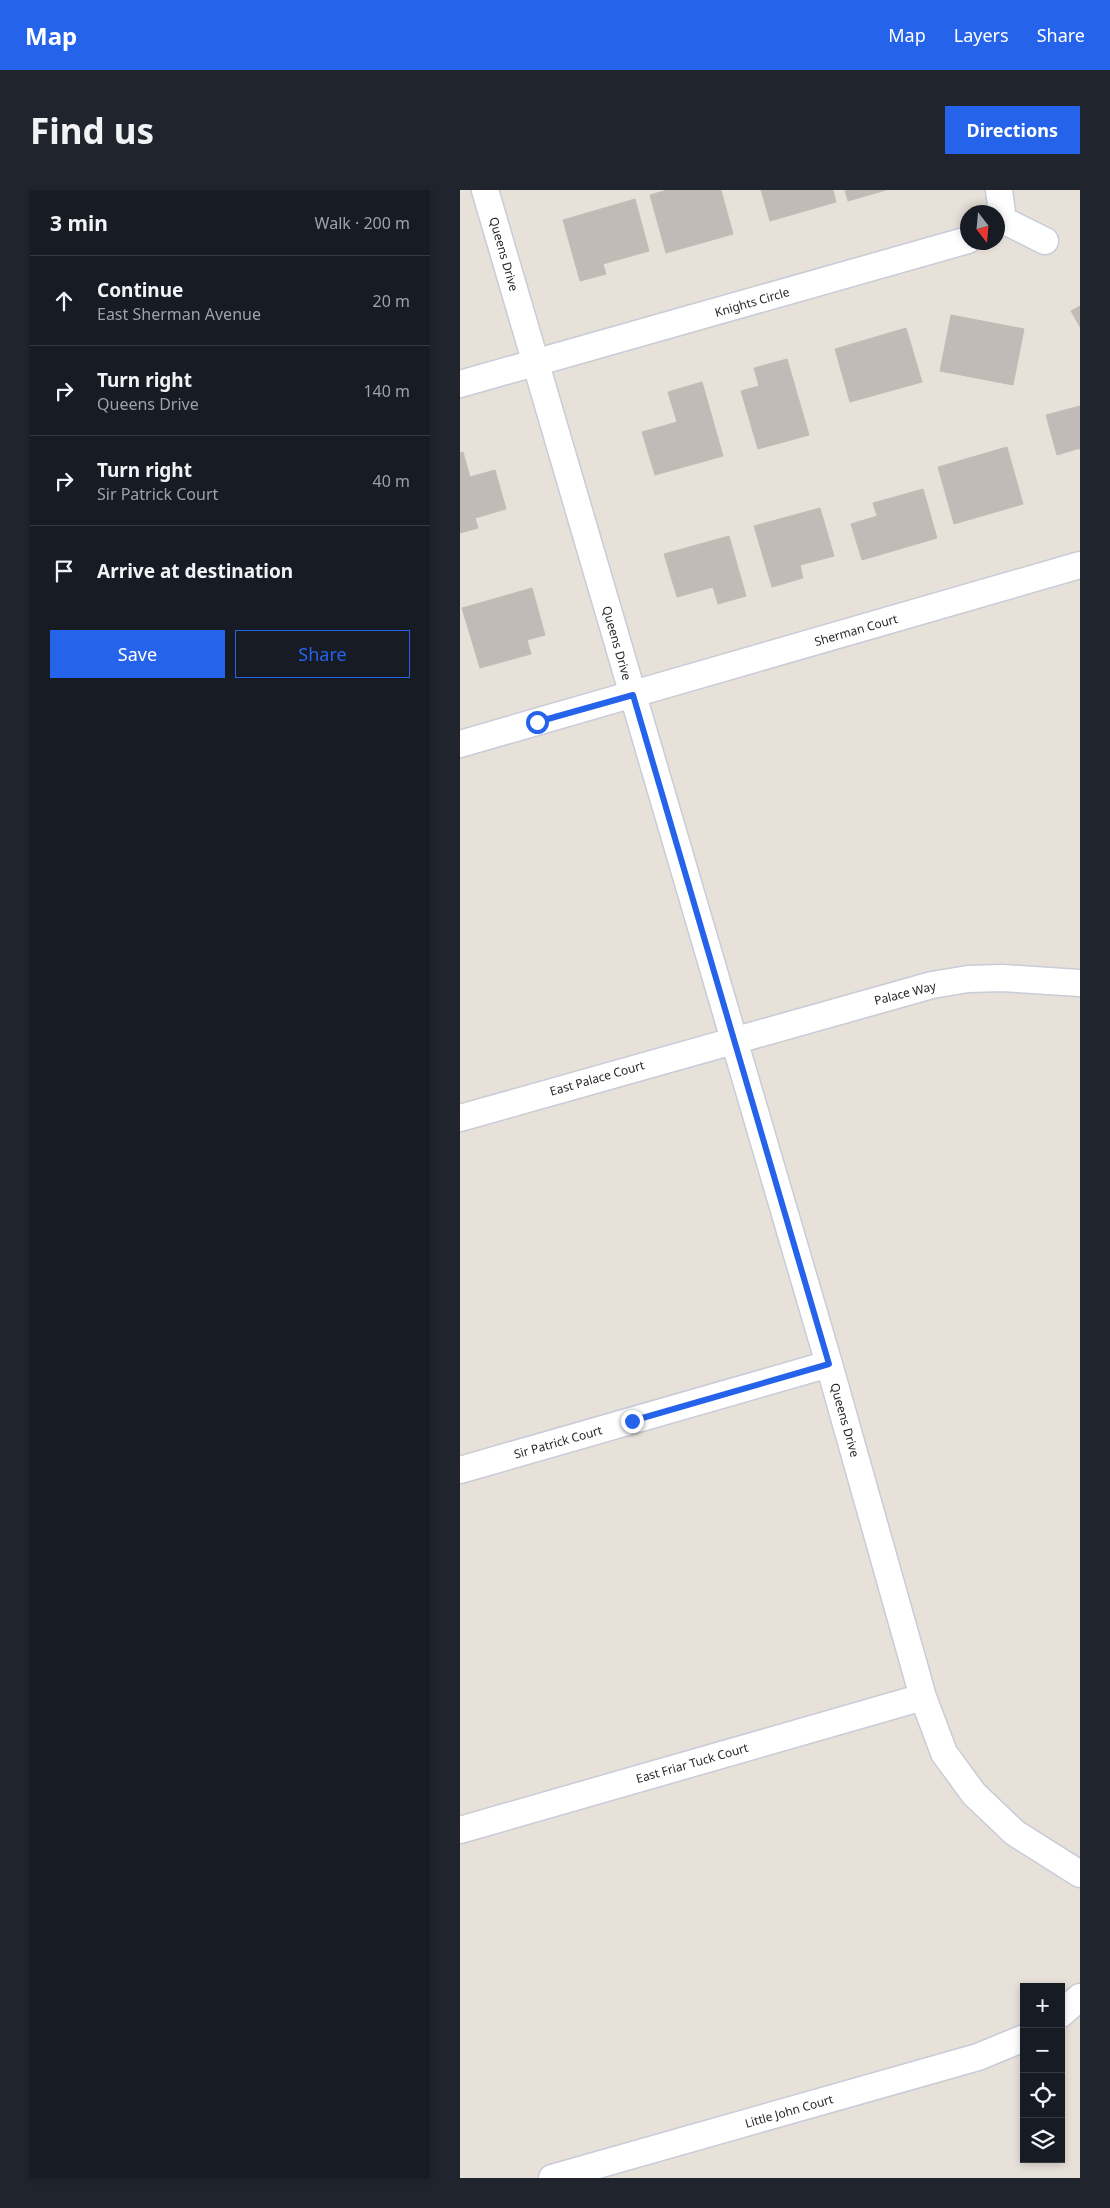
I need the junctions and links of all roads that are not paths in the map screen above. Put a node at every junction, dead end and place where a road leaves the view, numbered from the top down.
1 (485, 190) edge
2 (999, 190) edge
3 (999, 205) edge
4 (1005, 224) edge
5 (1044, 241) dead end
6 (960, 242) edge
7 (536, 363) junction
8 (460, 384) edge
9 (1080, 565) edge
10 (633, 695) junction
11 (460, 744) edge
12 (1080, 983) edge
13 (734, 1039) junction
14 (460, 1118) edge
15 (829, 1364) junction
16 (460, 1470) edge
17 (923, 1697) junction
18 (460, 1830) edge
19 (1080, 1874) edge
20 (1080, 1997) edge
21 (1065, 2010) edge
22 (1020, 2040) edge
23 (632, 2167) edge
24 (552, 2178) edge

1 - 7 street, Queens Drive
2 - 3 street
4 - 5 street
6 - 7 street, Knights Circle
7 - 8 street, Knights Circle
7 - 10 street, Queens Drive
9 - 10 street, Sherman Court
10 - 11 street, Sherman Court
10 - 13 street, Queens Drive
12 - 13 street, Palace Way
13 - 14 street, East Palace Court
13 - 15 street, Queens Drive
15 - 16 street, Sir Patrick Court
15 - 17 street, Queens Drive
17 - 18 street, East Friar Tuck Court
17 - 19 street, Queens Drive
20 - 21 street
22 - 23 street, Little John Court
23 - 24 street, Little John Court

